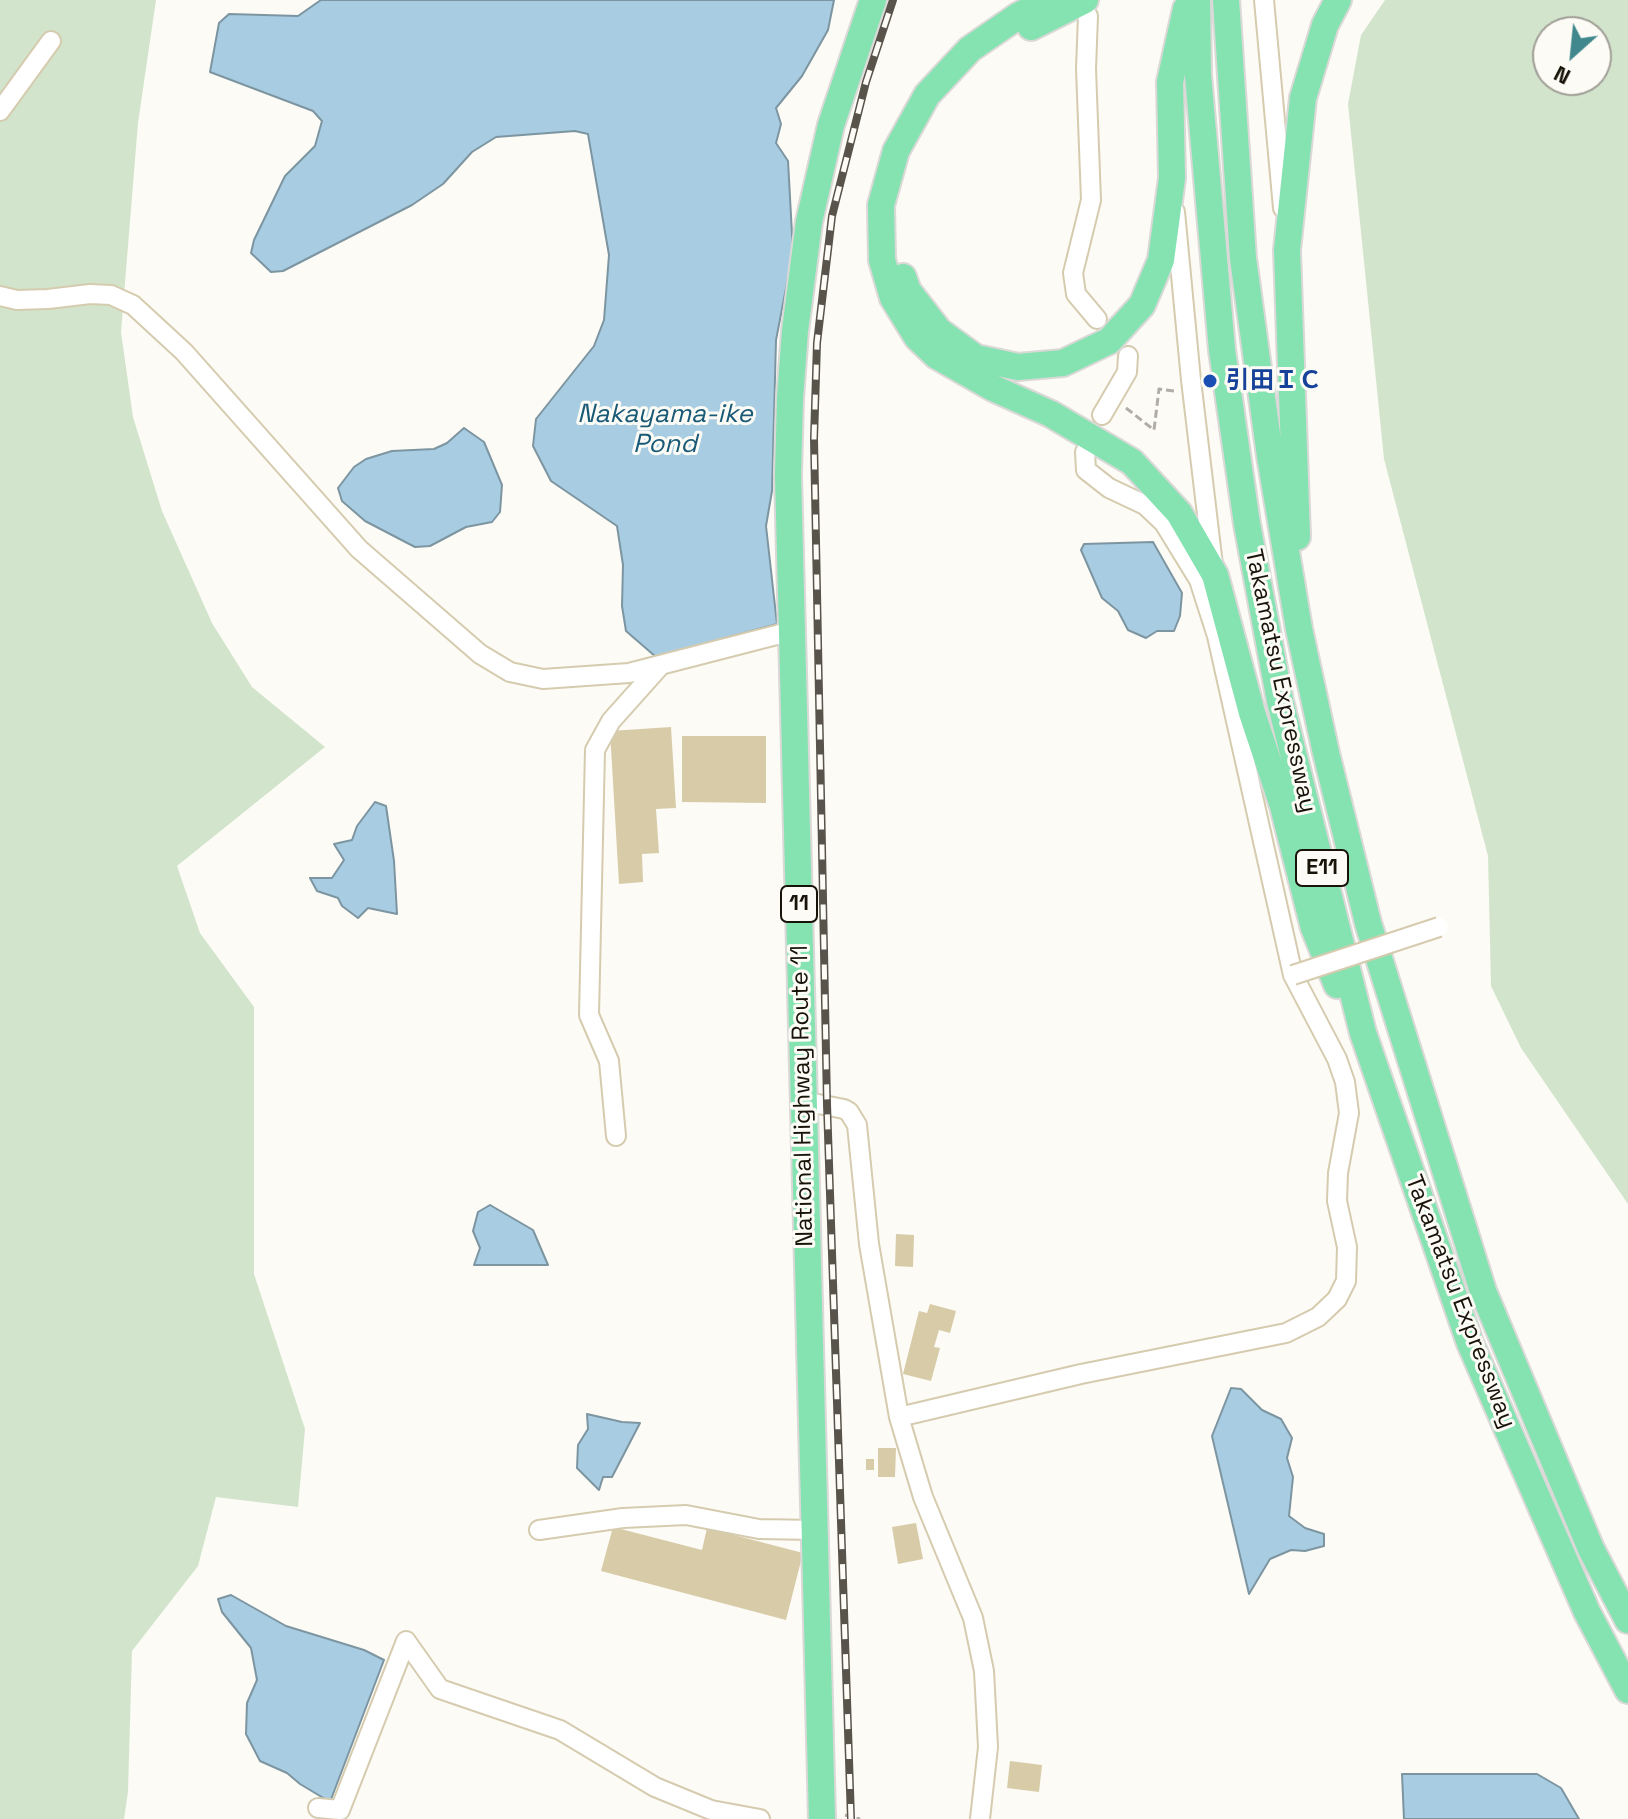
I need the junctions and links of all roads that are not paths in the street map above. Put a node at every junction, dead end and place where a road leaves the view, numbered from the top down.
1 (873, 0) edge
2 (1048, 0) edge
3 (1188, 0) edge
4 (1197, 0) edge
5 (1226, 0) edge
6 (1264, 0) edge
7 (1338, 0) edge
8 (1086, 8) edge
9 (51, 41) dead end
10 (0, 111) edge
11 (1172, 178) junction
12 (1287, 250) junction
13 (0, 296) edge
14 (1097, 319) dead end
15 (1128, 356) dead end
16 (1102, 415) dead end
17 (1085, 452) dead end
18 (1215, 575) junction
19 (1299, 629) junction
20 (792, 631) junction
21 (661, 665) junction
22 (1439, 927) dead end
23 (1293, 975) junction
24 (803, 1101) junction
25 (1396, 1129) junction
26 (616, 1136) dead end
27 (899, 1417) junction
28 (539, 1530) dead end
29 (815, 1530) junction
30 (1628, 1620) edge
31 (1628, 1690) edge
32 (318, 1808) dead end
33 (760, 1819) edge
34 (822, 1819) edge
35 (980, 1819) edge

1 - 20 highway, National Highway Route 11 / 11
2 - 18 highway
3 - 11 highway
4 - 25 highway, Takamatsu Expressway / E11
5 - 19 highway, Takamatsu Expressway / E11
6 - 12 street
7 - 12 highway
8 - 11 highway
8 - 14 street
9 - 10 street
11 - 18 street
12 - 19 highway
13 - 21 street
15 - 16 street
17 - 23 street
18 - 25 highway
19 - 30 highway, Takamatsu Expressway / E11
20 - 21 street
20 - 24 highway, National Highway Route 11 / 11
21 - 26 street
22 - 23 street, bridge
23 - 27 street
24 - 27 street
24 - 29 highway, National Highway Route 11 / 11
25 - 31 highway, Takamatsu Expressway / E11
27 - 35 street
28 - 29 street
29 - 34 highway, National Highway Route 11 / 11
32 - 33 street

